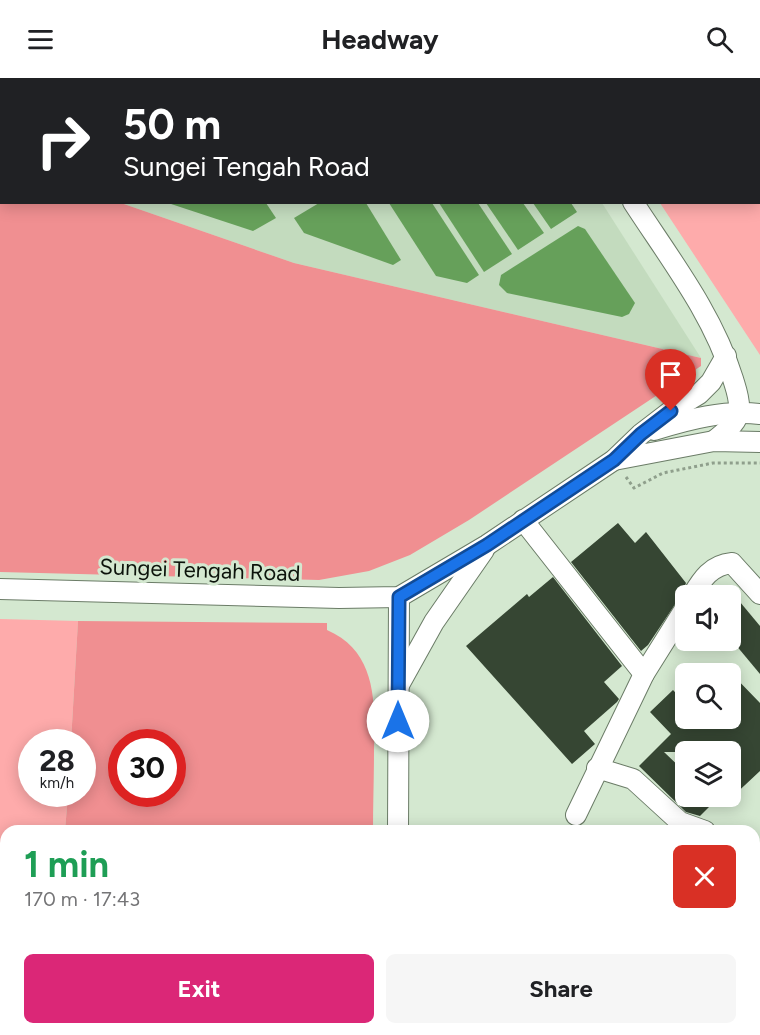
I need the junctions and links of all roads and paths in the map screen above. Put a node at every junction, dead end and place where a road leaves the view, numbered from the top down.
1 (634, 204) edge
2 (726, 356) junction
3 (740, 412) junction
4 (760, 414) edge
5 (641, 434) junction
6 (760, 434) edge
7 (714, 441) junction
8 (760, 442) edge
9 (614, 460) junction
10 (760, 463) edge
11 (523, 520) junction
12 (487, 545) junction
13 (699, 585) edge
14 (0, 589) edge
15 (760, 594) edge
16 (399, 597) junction
17 (675, 625) edge
18 (644, 674) junction
19 (398, 688) junction
20 (597, 768) junction
21 (576, 815) dead end
22 (398, 825) edge
23 (688, 825) edge

1 - 2 street
2 - 3 street
2 - 5 street, Sungei Tengah Road
3 - 4 street, Sungei Tengah Road
3 - 5 street, Sungei Tengah Road
3 - 6 street
3 - 7 street
5 - 9 street, Sungei Tengah Road
7 - 8 street, Sungei Tengah Road
7 - 9 street, Sungei Tengah Road
9 - 10 path
9 - 11 street, Sungei Tengah Road
11 - 12 street, Sungei Tengah Road
11 - 18 street
12 - 16 street, Sungei Tengah Road
12 - 19 street
13 - 15 street
14 - 16 street, Sungei Tengah Road
16 - 19 street
17 - 18 street
18 - 20 street
19 - 22 street
20 - 21 street
20 - 23 street

